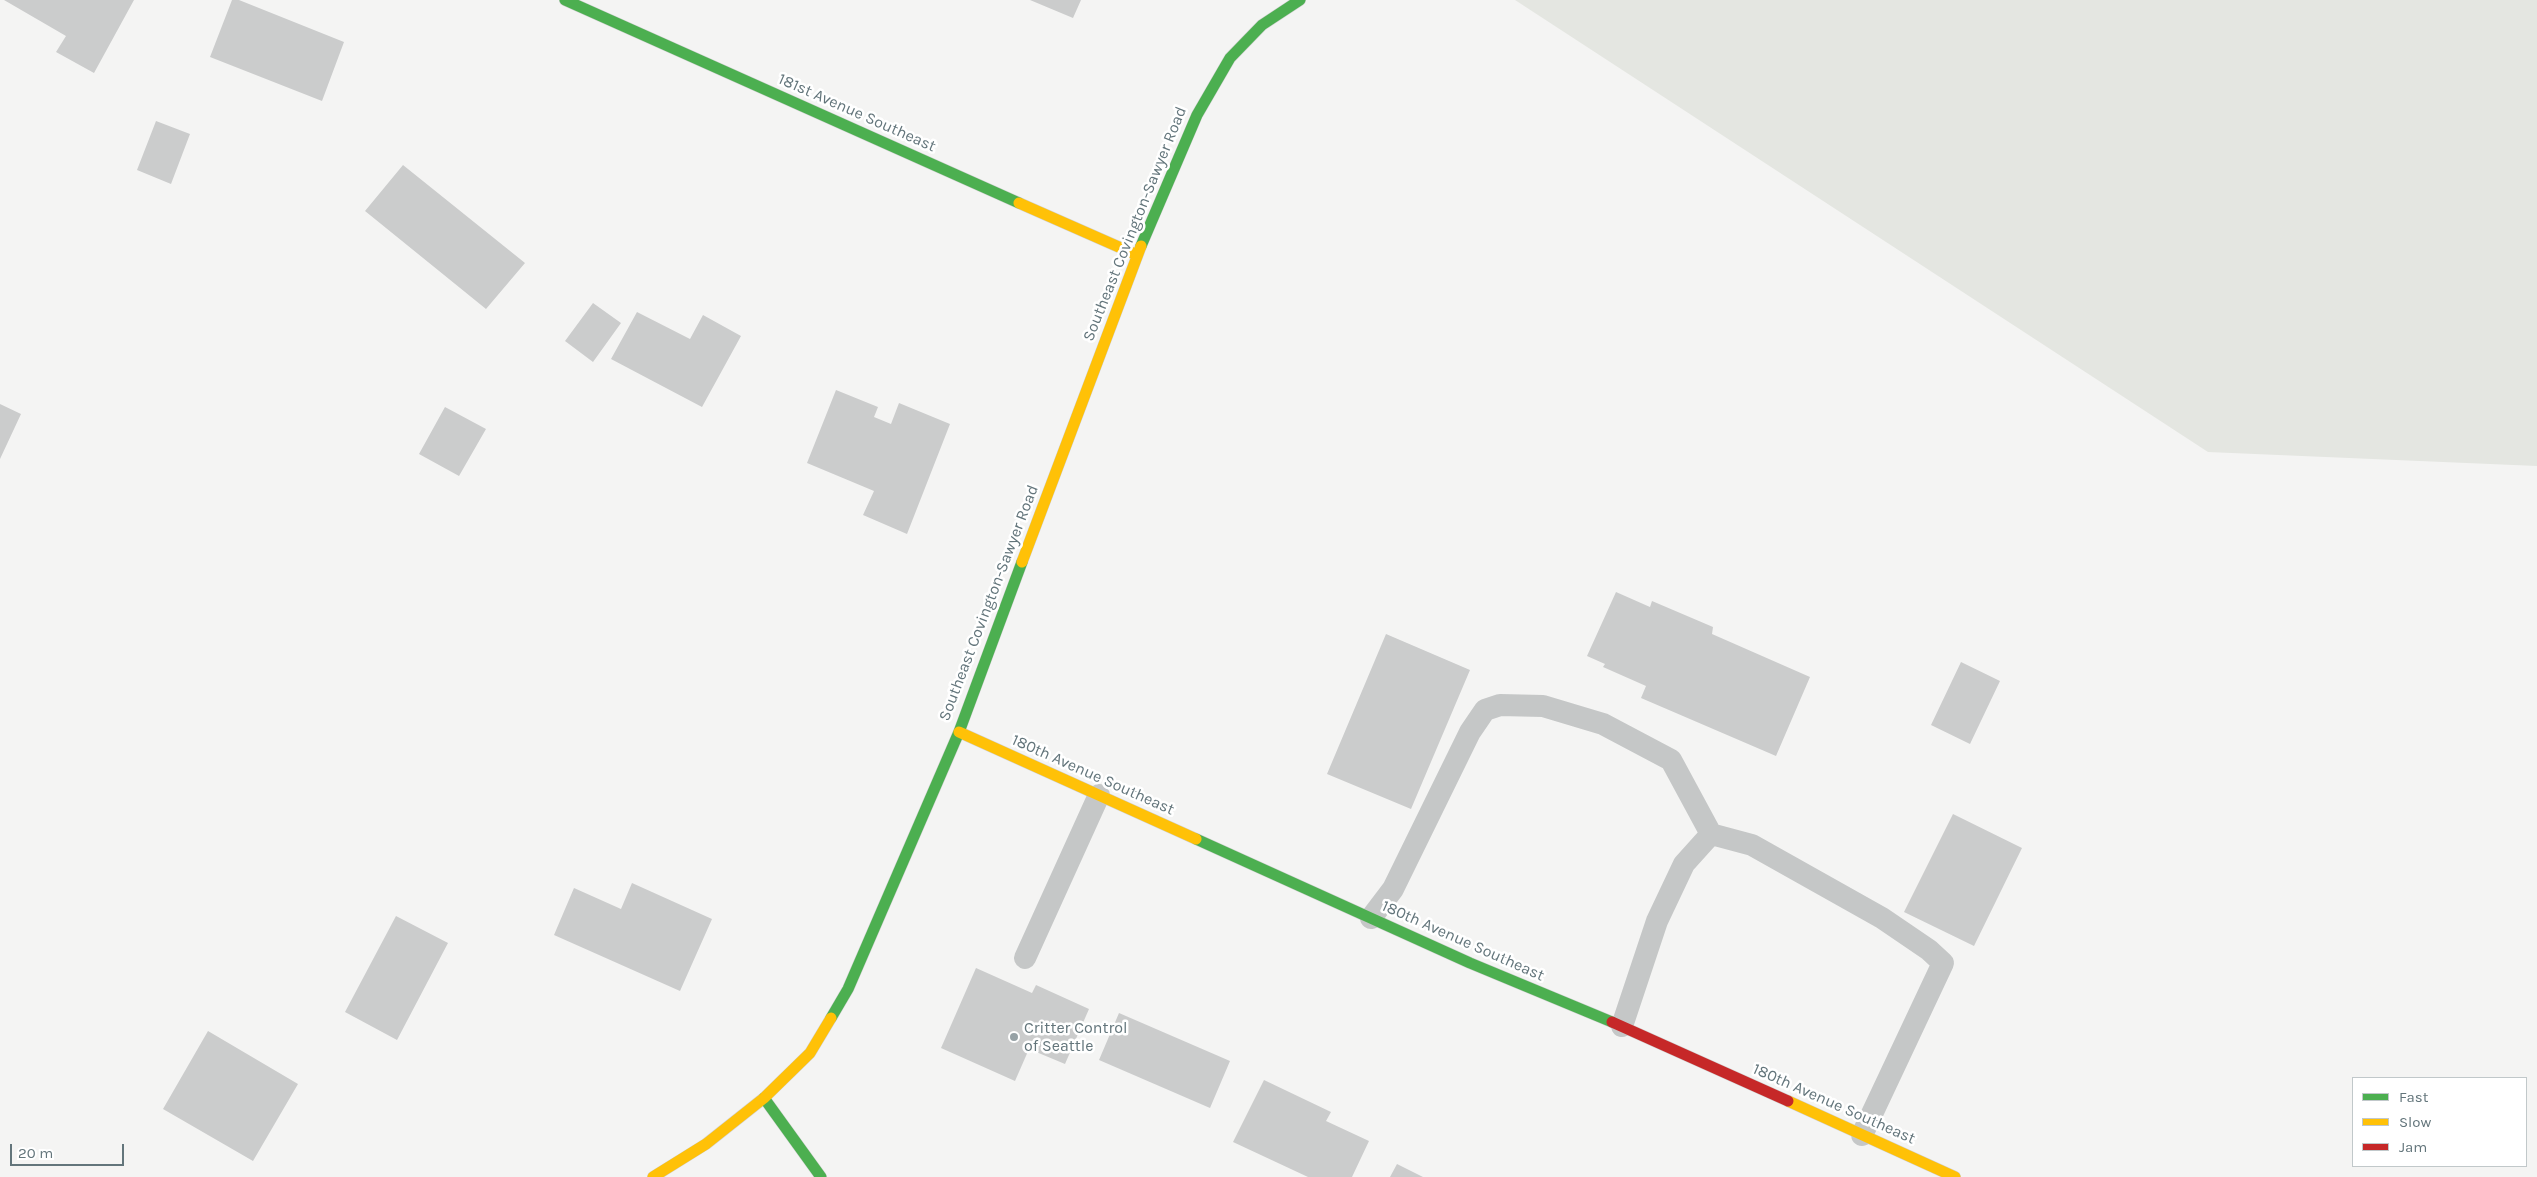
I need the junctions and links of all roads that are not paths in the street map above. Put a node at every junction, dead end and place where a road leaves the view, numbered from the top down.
1 (565, 0) edge
2 (1300, 0) edge
3 (1137, 255) junction
4 (958, 732) junction
5 (1099, 795) junction
6 (1711, 834) junction
7 (1371, 918) junction
8 (1025, 958) dead end
9 (1622, 1026) junction
10 (764, 1098) junction
11 (1862, 1135) junction
12 (653, 1177) edge
13 (821, 1177) edge
14 (1955, 1177) edge

1 - 3 street, 181st Avenue Southeast
2 - 3 street, Southeast Covington-Sawyer Road
3 - 4 street, Southeast Covington-Sawyer Road
4 - 5 street, 180th Avenue Southeast
4 - 10 street, Southeast Covington-Sawyer Road
5 - 7 street, 180th Avenue Southeast
5 - 8 lane
6 - 7 lane
6 - 9 lane
6 - 11 lane
7 - 9 street, 180th Avenue Southeast
9 - 11 street, 180th Avenue Southeast
10 - 12 street, Southeast Covington-Sawyer Road
10 - 13 street
11 - 14 street, 180th Avenue Southeast

